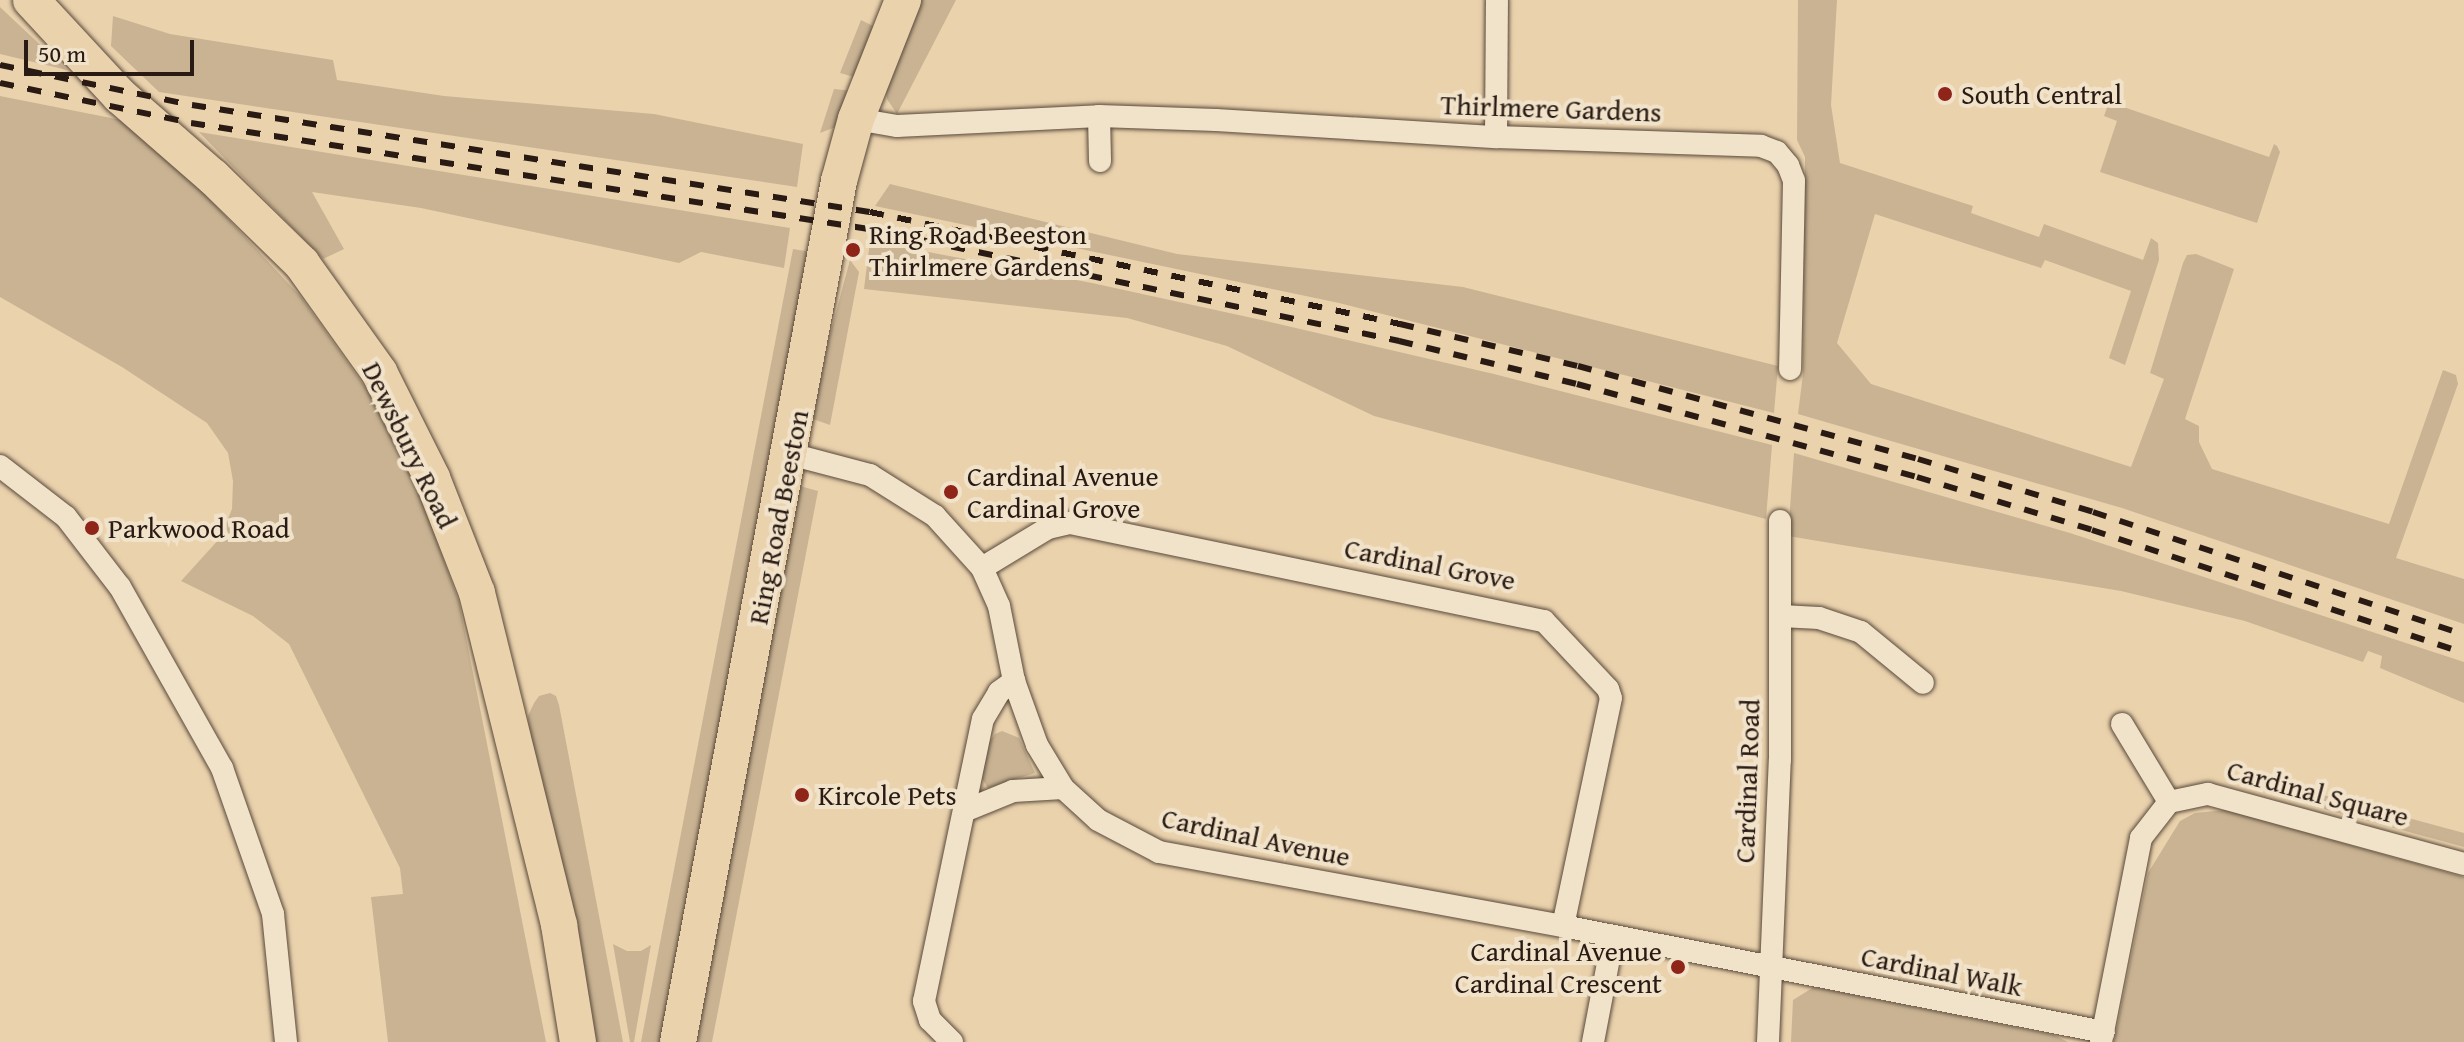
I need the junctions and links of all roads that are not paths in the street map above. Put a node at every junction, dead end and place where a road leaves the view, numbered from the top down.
1 (31, 0) edge
2 (903, 0) edge
3 (1497, 0) edge
4 (1099, 116) junction
5 (856, 119) junction
6 (1496, 137) junction
7 (1100, 161) dead end
8 (1790, 369) dead end
9 (790, 454) junction
10 (0, 466) edge
11 (1780, 521) dead end
12 (982, 568) junction
13 (1781, 616) junction
14 (1014, 681) junction
15 (1923, 683) dead end
16 (2122, 724) dead end
17 (520, 776) junction
18 (1063, 788) junction
19 (2169, 802) junction
20 (964, 811) junction
21 (2464, 864) edge
22 (1563, 926) junction
23 (1613, 937) junction
24 (1770, 967) junction
25 (2102, 1037) edge
26 (286, 1042) edge
27 (556, 1042) edge
28 (578, 1042) edge
29 (678, 1042) edge
30 (952, 1042) edge
31 (1593, 1042) edge
32 (1768, 1042) edge

1 - 17 main road, Dewsbury Road
2 - 5 main road, Ring Road Beeston
3 - 6 street
4 - 5 street, Thirlmere Gardens
4 - 6 street, Thirlmere Gardens
4 - 7 street
5 - 9 main road, Ring Road Beeston
6 - 8 street, Thirlmere Gardens
9 - 12 street, Cardinal Avenue
9 - 29 main road, Ring Road Beeston
10 - 26 street
11 - 13 street, Cardinal Road
12 - 14 street, Cardinal Avenue
12 - 22 street, Cardinal Grove
13 - 15 street
13 - 24 street, Cardinal Road
14 - 18 street, Cardinal Avenue
14 - 20 street
16 - 19 street
17 - 27 main road, Dewsbury Road
17 - 28 main road, Dewsbury Road
18 - 20 street
18 - 22 street, Cardinal Avenue
19 - 21 street, Cardinal Square
19 - 25 street
20 - 30 street
22 - 23 street, Cardinal Avenue
23 - 24 street, Cardinal Avenue
23 - 31 street
24 - 25 street, Cardinal Walk
24 - 32 street, Cardinal Road

